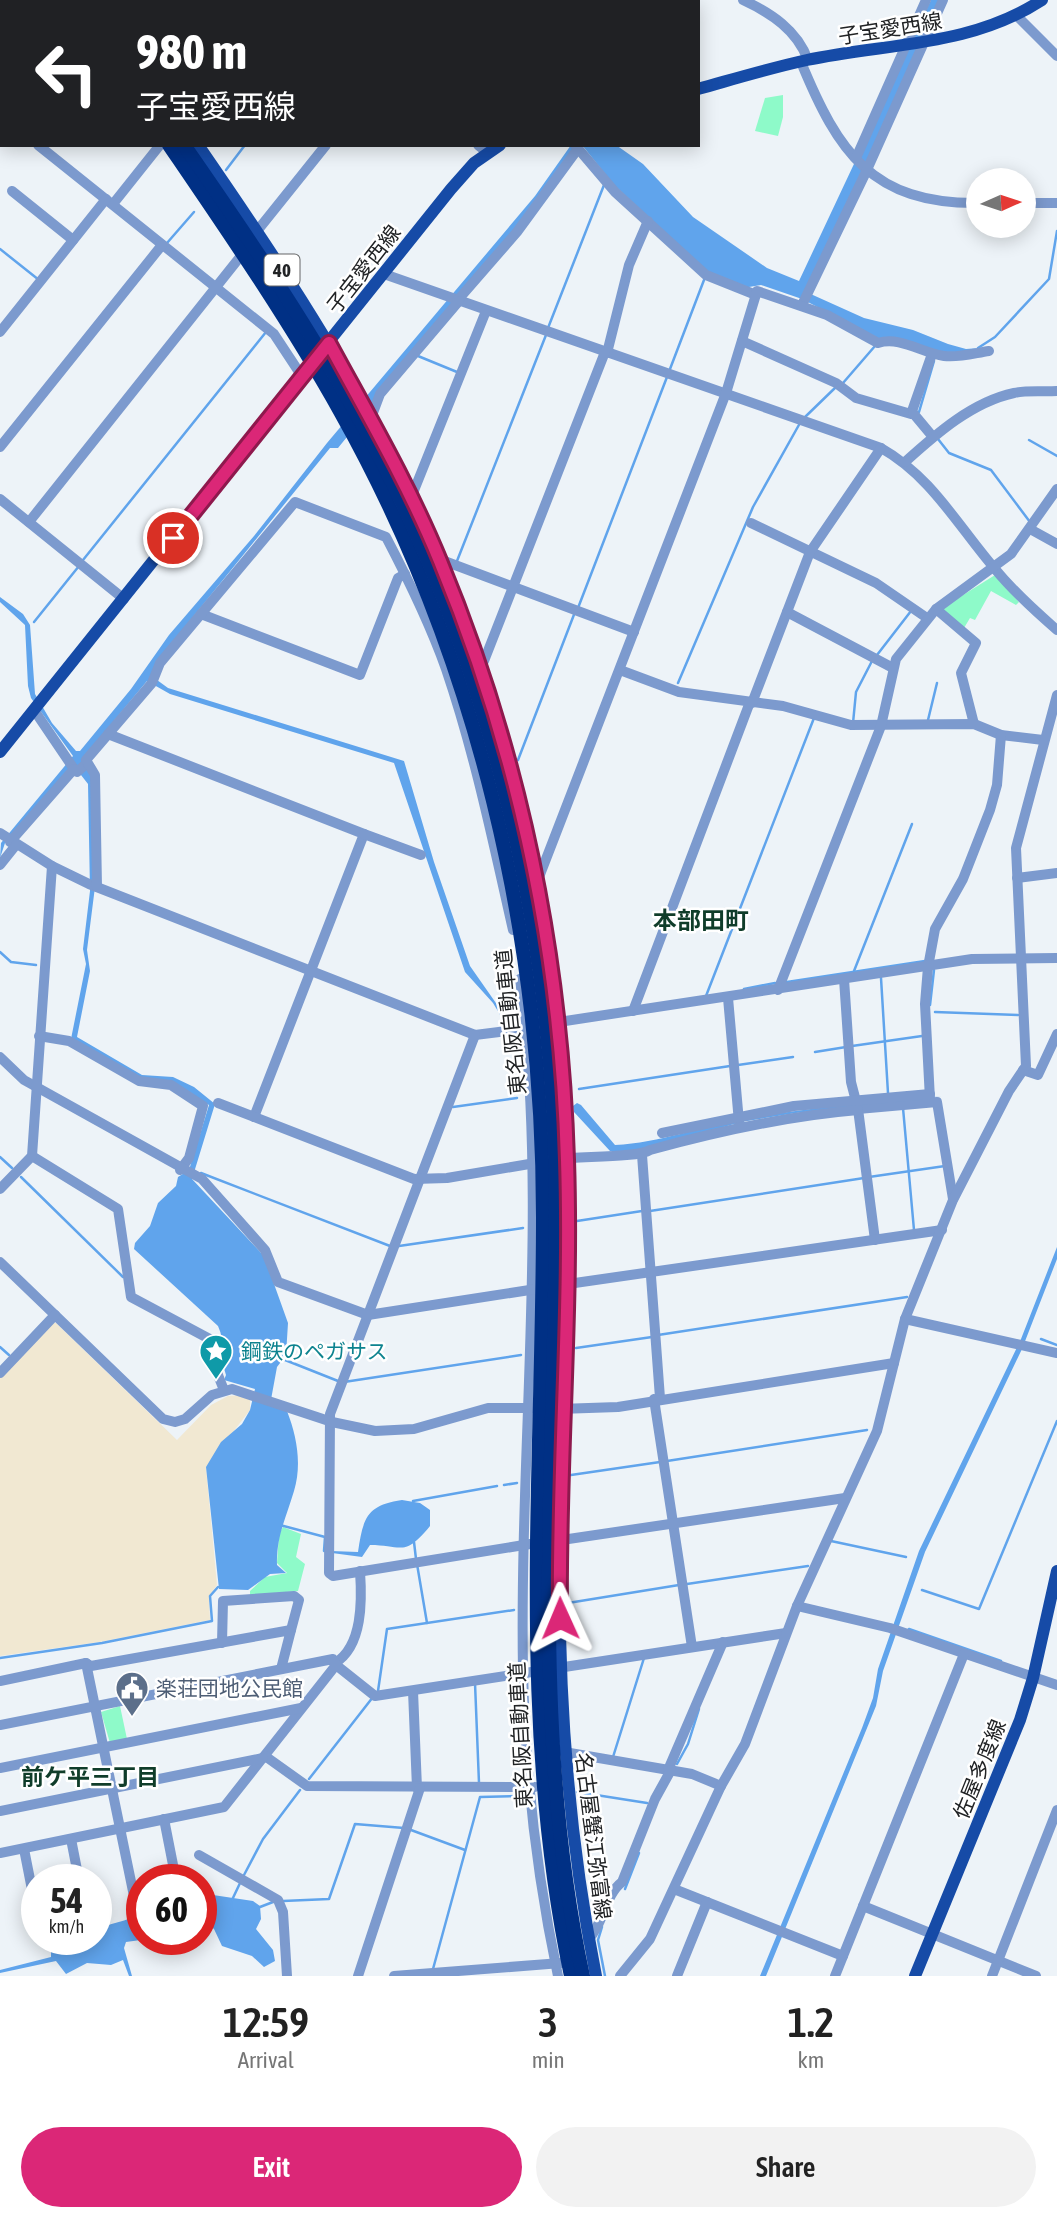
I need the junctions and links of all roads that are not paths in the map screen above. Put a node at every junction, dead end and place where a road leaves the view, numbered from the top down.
1 (743, 0) edge
2 (926, 0) edge
3 (943, 0) edge
4 (1042, 0) edge
5 (1016, 15) junction
6 (923, 44) junction
7 (908, 45) junction
8 (1057, 56) edge
9 (804, 61) junction
10 (700, 88) edge
11 (40, 147) edge
12 (158, 147) edge
13 (170, 147) edge
14 (185, 147) edge
15 (199, 147) edge
16 (324, 147) edge
17 (576, 148) edge
18 (483, 149) edge
19 (856, 159) junction
20 (866, 171) junction
21 (12, 191) dead end
22 (109, 202) junction
23 (966, 202) edge
24 (1036, 203) edge
25 (1057, 203) edge
26 (648, 221) junction
27 (258, 231) junction
28 (73, 240) junction
29 (162, 245) junction
30 (384, 274) junction
31 (217, 288) junction
32 (756, 295) junction
33 (805, 299) junction
34 (458, 301) junction
35 (486, 311) junction
36 (0, 331) edge
37 (742, 341) junction
38 (329, 343) junction
39 (989, 351) dead end
40 (606, 352) junction
41 (932, 354) junction
42 (301, 375) junction
43 (1057, 391) edge
44 (726, 393) junction
45 (913, 412) junction
46 (370, 417) junction
47 (933, 437) junction
48 (0, 447) edge
49 (881, 448) junction
50 (905, 461) junction
51 (1057, 489) edge
52 (411, 498) junction
53 (0, 499) edge
54 (29, 522) junction
55 (751, 523) dead end
56 (1030, 529) junction
57 (1057, 544) edge
58 (810, 552) junction
59 (439, 559) junction
60 (995, 569) junction
61 (405, 575) junction
62 (514, 586) junction
63 (124, 599) junction
64 (936, 609) junction
65 (787, 612) junction
66 (201, 614) junction
67 (928, 618) junction
68 (1057, 630) edge
69 (634, 632) junction
70 (480, 664) junction
71 (894, 668) junction
72 (620, 670) junction
73 (1057, 695) edge
74 (751, 702) junction
75 (38, 705) junction
76 (974, 724) junction
77 (881, 726) junction
78 (108, 734) junction
79 (1001, 735) junction
80 (1044, 738) junction
81 (1057, 739) edge
82 (0, 752) edge
83 (87, 763) junction
84 (73, 767) junction
85 (364, 834) junction
86 (8, 840) edge
87 (421, 855) dead end
88 (0, 865) edge
89 (52, 866) junction
90 (1057, 873) edge
91 (1017, 878) junction
92 (536, 885) junction
93 (93, 886) junction
94 (1021, 957) junction
95 (1057, 958) edge
96 (928, 967) junction
97 (310, 971) junction
98 (844, 979) junction
99 (779, 990) junction
100 (727, 998) junction
101 (633, 1011) junction
102 (559, 1022) junction
103 (526, 1029) junction
104 (1057, 1034) edge
105 (475, 1035) junction
106 (39, 1036) junction
107 (0, 1057) edge
108 (1023, 1070) junction
109 (35, 1084) junction
110 (930, 1098) junction
111 (218, 1102) dead end
112 (857, 1106) junction
113 (254, 1116) junction
114 (739, 1121) junction
115 (662, 1133) dead end
116 (642, 1155) junction
117 (32, 1157) junction
118 (567, 1158) junction
119 (535, 1163) junction
120 (182, 1171) junction
121 (422, 1180) junction
122 (0, 1189) edge
123 (953, 1200) junction
124 (942, 1230) junction
125 (875, 1240) junction
126 (0, 1262) edge
127 (651, 1273) junction
128 (568, 1284) junction
129 (531, 1290) junction
130 (55, 1315) junction
131 (368, 1315) junction
132 (905, 1319) junction
133 (1057, 1353) edge
134 (894, 1363) junction
135 (0, 1373) edge
136 (223, 1390) junction
137 (657, 1399) junction
138 (531, 1408) junction
139 (563, 1409) junction
140 (331, 1422) junction
141 (845, 1498) junction
142 (672, 1524) junction
143 (560, 1540) junction
144 (524, 1545) junction
145 (1057, 1571) edge
146 (360, 1572) junction
147 (797, 1606) junction
148 (291, 1630) junction
149 (786, 1633) junction
150 (723, 1642) junction
151 (222, 1643) junction
152 (692, 1647) junction
153 (964, 1654) junction
154 (86, 1663) junction
155 (336, 1664) junction
156 (560, 1667) junction
157 (281, 1670) junction
158 (523, 1673) junction
159 (1033, 1678) junction
160 (0, 1681) edge
161 (1057, 1685) edge
162 (413, 1691) junction
163 (94, 1706) junction
164 (301, 1708) junction
165 (0, 1725) edge
166 (103, 1748) junction
167 (564, 1752) junction
168 (264, 1757) junction
169 (0, 1768) edge
170 (670, 1770) junction
171 (567, 1786) junction
172 (721, 1786) junction
173 (530, 1787) junction
174 (419, 1788) junction
175 (111, 1789) junction
176 (1057, 1810) edge
177 (0, 1811) edge
178 (164, 1819) junction
179 (119, 1829) junction
180 (71, 1839) junction
181 (24, 1849) junction
182 (0, 1853) edge
183 (199, 1855) dead end
184 (27, 1864) edge
185 (76, 1864) edge
186 (127, 1864) edge
187 (173, 1864) edge
188 (674, 1889) junction
189 (707, 1902) junction
190 (863, 1906) junction
191 (931, 1934) junction
192 (588, 1940) junction
193 (843, 1956) junction
194 (593, 1958) junction
195 (998, 1961) junction
196 (555, 1964) junction
197 (441, 1974) edge
198 (287, 1976) edge
199 (358, 1976) edge
200 (394, 1976) edge
201 (558, 1976) edge
202 (571, 1976) edge
203 (583, 1976) edge
204 (596, 1976) edge
205 (620, 1976) edge
206 (677, 1976) edge
207 (835, 1976) edge
208 (915, 1976) edge
209 (992, 1976) edge
210 (1036, 1976) edge

1 - 9 street
2 - 7 street
3 - 6 street
4 - 5 main road, 子宝愛西線
5 - 6 main road, 子宝愛西線
5 - 8 street
6 - 7 main road, 子宝愛西線
6 - 20 street
7 - 9 main road, 子宝愛西線
7 - 19 street
9 - 10 main road, 子宝愛西線
9 - 19 street
11 - 22 street
12 - 22 street
13 - 202 highway, 東名阪自動車道, bridge
14 - 203 highway, 東名阪自動車道, bridge
15 - 27 main road, 名古屋蟹江弥富線 / 40
16 - 27 street
17 - 26 street
17 - 34 street
18 - 30 main road, 子宝愛西線
19 - 20 street
20 - 23 street
20 - 33 street
21 - 28 street
22 - 28 street
22 - 29 street
24 - 25 street
26 - 32 street
26 - 40 street
27 - 31 street
27 - 38 main road, 名古屋蟹江弥富線 / 40
28 - 36 street
29 - 31 street
29 - 48 street
30 - 34 street
30 - 38 main road, 子宝愛西線
31 - 42 street
31 - 54 street
32 - 33 street
32 - 37 street
33 - 41 street
34 - 35 street
34 - 46 street
35 - 40 street
35 - 52 street
37 - 44 street
37 - 45 street
38 - 42 main road, 子宝愛西線
38 - 46 main road, 名古屋蟹江弥富線 / 40
39 - 41 street
40 - 44 street
40 - 62 street
41 - 45 street
42 - 63 main road, 子宝愛西線
43 - 47 street
44 - 49 street
44 - 69 street
45 - 47 street
46 - 52 main road, 名古屋蟹江弥富線 / 40
47 - 50 street
49 - 50 street
49 - 58 street
50 - 60 street
51 - 56 street
52 - 59 main road, 名古屋蟹江弥富線 / 40
53 - 54 street
54 - 63 street
55 - 58 street
56 - 57 street
56 - 60 street
58 - 65 street
58 - 67 street
59 - 62 street
59 - 70 main road, 名古屋蟹江弥富線 / 40
60 - 64 street
60 - 68 street
61 - 66 street
61 - 66 street
61 - 103 street
62 - 69 street
62 - 70 street
63 - 75 main road, 子宝愛西線
64 - 67 street
64 - 76 street
65 - 71 street
65 - 74 street
66 - 78 street
67 - 71 street
69 - 72 street
70 - 92 main road, 名古屋蟹江弥富線 / 40
71 - 77 street
72 - 74 street
72 - 92 street
73 - 80 street
74 - 77 street
74 - 101 street
75 - 82 main road, 子宝愛西線
75 - 84 street
76 - 77 street
76 - 79 street
77 - 99 street
78 - 83 street
78 - 85 street
79 - 80 street
79 - 96 street
80 - 81 street
80 - 91 street
83 - 84 street
83 - 93 street
84 - 86 street
85 - 87 street
85 - 97 street
86 - 88 street
86 - 89 street
89 - 93 street
89 - 106 street
90 - 91 street
91 - 94 street
92 - 102 main road, 名古屋蟹江弥富線 / 40
93 - 97 street
94 - 95 street
94 - 96 street
94 - 108 street
96 - 98 street
96 - 110 street
97 - 105 street
97 - 113 street
98 - 99 street
98 - 112 street
99 - 100 street
100 - 101 street
100 - 114 street
101 - 102 street
102 - 103 street
102 - 118 main road, 名古屋蟹江弥富線 / 40
103 - 105 street
103 - 119 street
104 - 108 street
105 - 121 street
106 - 109 street
106 - 120 street
107 - 109 street
108 - 123 street
109 - 117 street
109 - 120 street
110 - 112 street
110 - 123 street
111 - 113 street
112 - 114 street
112 - 125 street
113 - 121 street
114 - 115 street
114 - 116 street
116 - 118 street
116 - 127 street
117 - 122 street
117 - 136 street
118 - 119 street
118 - 128 main road, 名古屋蟹江弥富線 / 40
119 - 121 street
119 - 129 street
120 - 131 street
121 - 131 street
123 - 124 street
124 - 125 street
124 - 132 street
125 - 127 street
126 - 130 street
127 - 128 street
127 - 137 street
128 - 129 street
128 - 139 main road, 名古屋蟹江弥富線 / 40
129 - 131 street
129 - 138 street
130 - 135 street
130 - 136 street
131 - 140 street
132 - 133 street
132 - 134 street
134 - 137 street
134 - 141 street
136 - 140 street
137 - 139 street
137 - 142 street
138 - 139 street
138 - 140 street
138 - 144 street
139 - 143 main road, 名古屋蟹江弥富線 / 40
140 - 146 street
141 - 142 street
141 - 147 street
142 - 143 street
142 - 152 street
143 - 144 street
143 - 156 main road, 名古屋蟹江弥富線 / 40
144 - 146 street
144 - 158 street
145 - 159 main road, 佐屋多度線
146 - 155 street
147 - 149 street
147 - 153 street
148 - 151 street
148 - 151 street
148 - 157 street
149 - 150 street
149 - 172 street
150 - 152 street
150 - 170 street
151 - 154 street
152 - 156 street
153 - 159 street
153 - 190 street
154 - 160 street
154 - 163 street
155 - 157 street
155 - 162 street
155 - 164 street
156 - 158 street
156 - 167 main road, 名古屋蟹江弥富線 / 40
157 - 163 street
158 - 162 street
158 - 173 street
159 - 161 street
159 - 191 main road, 佐屋多度線
162 - 174 street
163 - 165 street
163 - 166 street
164 - 166 street
164 - 168 street
166 - 169 street
166 - 175 street
167 - 170 street
167 - 171 main road, 名古屋蟹江弥富線 / 40
168 - 174 street
168 - 175 street
168 - 178 street
170 - 172 street
170 - 192 street
171 - 173 street
171 - 192 main road, 名古屋蟹江弥富線 / 40
172 - 188 street
173 - 174 street
173 - 196 street
174 - 199 street
175 - 177 street
175 - 179 street
176 - 195 street
178 - 179 street
178 - 187 street
179 - 180 street
179 - 186 street
180 - 181 street
180 - 185 street
181 - 182 street
181 - 184 street
183 - 198 street
188 - 189 street
188 - 205 street
189 - 193 street
189 - 206 street
190 - 191 street
190 - 193 street
191 - 195 street
191 - 208 main road, 佐屋多度線
192 - 194 main road, 名古屋蟹江弥富線 / 40
193 - 207 street
194 - 196 street
194 - 204 main road, 名古屋蟹江弥富線 / 40
195 - 209 street
195 - 210 street
196 - 197 street
196 - 201 street
197 - 200 street

